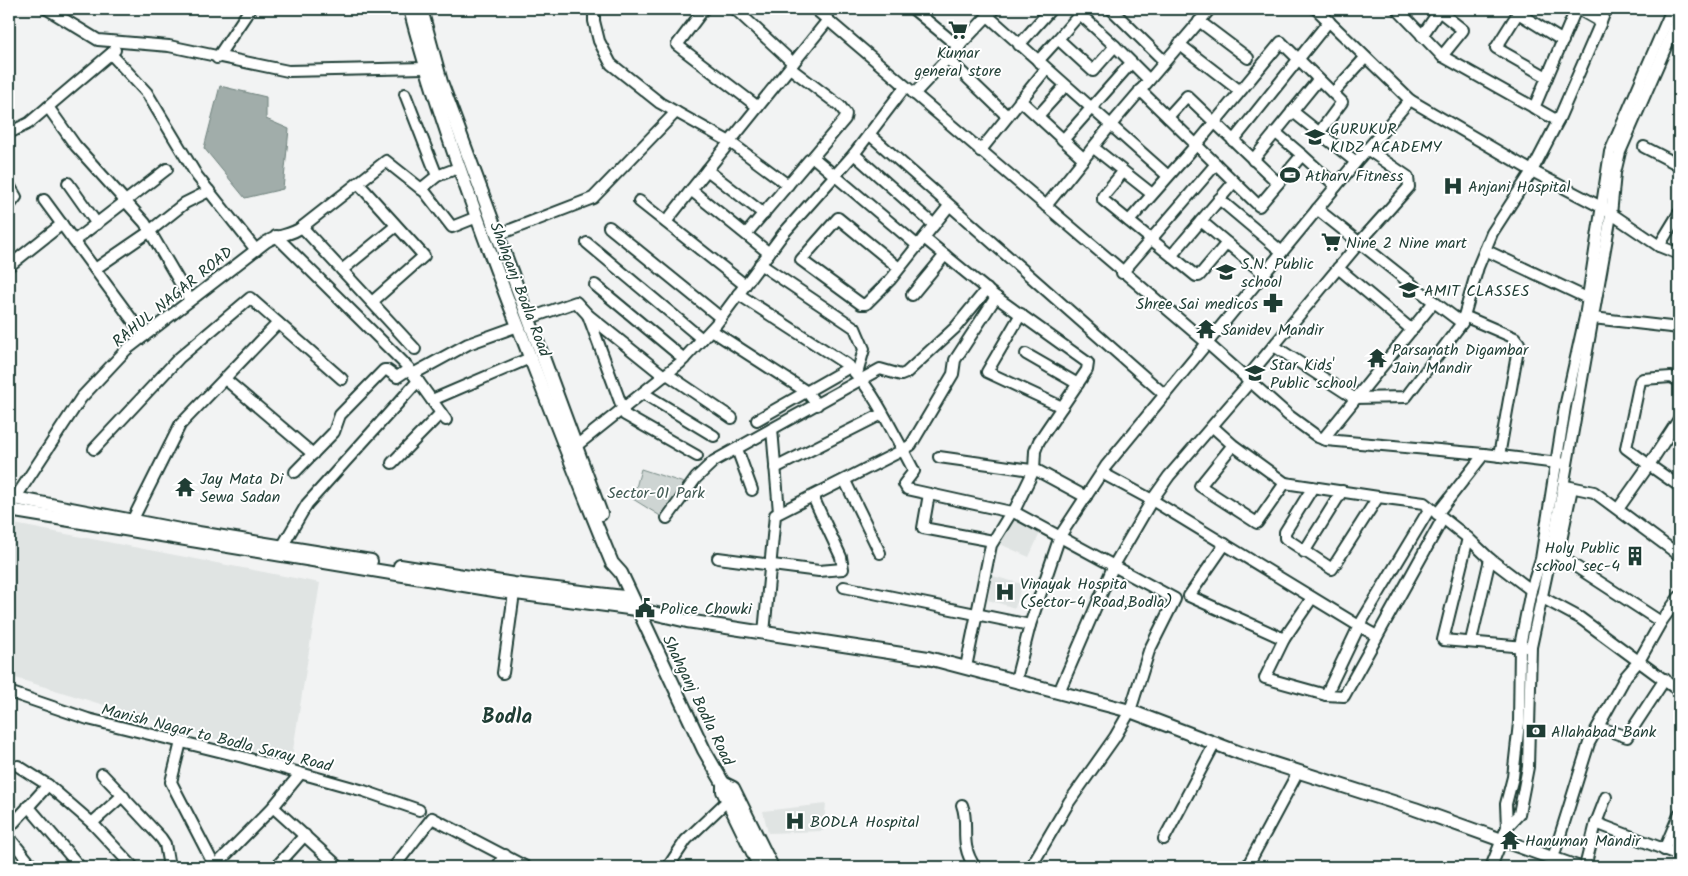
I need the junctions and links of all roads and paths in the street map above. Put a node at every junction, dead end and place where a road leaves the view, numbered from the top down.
1 (47, 9) edge
2 (250, 9) edge
3 (410, 9) edge
4 (421, 9) edge
5 (595, 9) edge
6 (704, 9) edge
7 (735, 9) edge
8 (815, 9) edge
9 (914, 9) edge
10 (1051, 9) edge
11 (1111, 9) edge
12 (1210, 9) edge
13 (1316, 9) edge
14 (1577, 9) edge
15 (1606, 9) edge
16 (1672, 9) edge
17 (1439, 10) edge
18 (1402, 11) edge
19 (61, 12) edge
20 (991, 12) edge
21 (1679, 17) edge
22 (828, 20) junction
23 (1199, 21) junction
24 (1329, 22) junction
25 (1601, 22) junction
26 (1422, 36) junction
27 (1058, 39) junction
28 (1563, 41) junction
29 (126, 42) junction
30 (1179, 44) junction
31 (1019, 45) junction
32 (1115, 46) junction
33 (960, 48) junction
34 (111, 54) junction
35 (1442, 56) junction
36 (217, 58) junction
37 (1248, 58) dead end
38 (1366, 58) junction
39 (948, 59) junction
40 (1299, 60) junction
41 (1038, 61) junction
42 (1164, 61) junction
43 (1130, 63) junction
44 (792, 65) junction
45 (425, 68) junction
46 (1046, 69) junction
47 (1547, 77) junction
48 (1149, 80) junction
49 (1318, 80) junction
50 (1065, 86) junction
51 (905, 87) junction
52 (1140, 90) junction
53 (1240, 91) junction
54 (1333, 93) junction
55 (405, 94) dead end
56 (914, 94) junction
57 (1020, 100) junction
58 (1410, 100) junction
59 (758, 107) junction
60 (48, 108) junction
61 (1090, 108) junction
62 (1534, 108) junction
63 (1292, 111) junction
64 (676, 112) junction
65 (1007, 116) junction
66 (1038, 116) junction
67 (1168, 117) junction
68 (1558, 121) junction
69 (1214, 122) junction
70 (1110, 126) junction
71 (1275, 132) junction
72 (9, 133) edge
73 (1319, 133) junction
74 (868, 134) junction
75 (1063, 140) junction
76 (1233, 141) junction
77 (730, 142) junction
78 (1196, 145) junction
79 (1644, 147) dead end
80 (1094, 148) junction
81 (1367, 149) junction
82 (980, 151) junction
83 (854, 154) junction
84 (1302, 155) junction
85 (812, 158) junction
86 (1084, 159) junction
87 (1253, 160) junction
88 (1356, 162) junction
89 (1216, 164) junction
90 (1679, 165) edge
91 (458, 168) junction
92 (167, 169) dead end
93 (707, 170) junction
94 (1532, 170) junction
95 (1123, 172) junction
96 (833, 175) junction
97 (437, 176) junction
98 (1168, 176) junction
99 (358, 182) junction
100 (1234, 182) junction
101 (68, 183) dead end
102 (1278, 184) junction
103 (9, 185) edge
104 (788, 185) junction
105 (1336, 186) junction
106 (421, 189) junction
107 (691, 190) junction
108 (209, 191) junction
109 (1152, 194) junction
110 (1219, 199) junction
111 (44, 200) dead end
112 (639, 201) dead end
113 (127, 202) junction
114 (9, 206) edge
115 (949, 206) junction
116 (1046, 206) junction
117 (1603, 208) junction
118 (1317, 210) junction
119 (1679, 213) edge
120 (764, 214) junction
121 (1612, 215) junction
122 (477, 217) junction
123 (1129, 220) junction
124 (1201, 221) junction
125 (666, 222) junction
126 (62, 224) junction
127 (97, 224) junction
128 (934, 225) junction
129 (396, 226) junction
130 (302, 227) junction
131 (609, 227) dead end
132 (150, 231) junction
133 (746, 234) junction
134 (497, 235) junction
135 (276, 236) junction
136 (1152, 240) junction
137 (74, 241) junction
138 (921, 242) junction
139 (1359, 242) junction
140 (587, 243) dead end
141 (1227, 243) junction
142 (1659, 246) junction
143 (256, 250) junction
144 (1485, 250) junction
145 (769, 252) junction
146 (1282, 252) junction
147 (1679, 254) edge
148 (945, 255) junction
149 (1172, 255) junction
150 (760, 264) junction
151 (9, 266) edge
152 (899, 268) junction
153 (1338, 268) junction
154 (95, 269) junction
155 (342, 270) junction
156 (1122, 273) junction
157 (1264, 274) junction
158 (516, 284) junction
159 (595, 285) dead end
160 (745, 285) junction
161 (504, 289) junction
162 (986, 289) junction
163 (738, 294) junction
164 (912, 295) dead end
165 (996, 296) junction
166 (1587, 298) junction
167 (190, 300) junction
168 (372, 302) junction
169 (1434, 302) junction
170 (1020, 314) junction
171 (588, 315) junction
172 (530, 318) junction
173 (721, 318) junction
174 (1593, 318) junction
175 (1463, 319) junction
176 (278, 323) junction
177 (518, 326) junction
178 (1679, 328) edge
179 (710, 330) junction
180 (1412, 330) junction
181 (144, 336) junction
182 (702, 339) junction
183 (1207, 343) junction
184 (1274, 346) junction
185 (415, 349) dead end
186 (1026, 354) dead end
187 (530, 358) junction
188 (684, 359) junction
189 (856, 374) junction
190 (414, 375) junction
191 (665, 375) junction
192 (225, 378) junction
193 (342, 379) dead end
194 (1248, 380) junction
195 (1679, 381) edge
196 (1078, 384) junction
197 (807, 392) junction
198 (643, 393) junction
199 (1165, 395) junction
200 (1354, 398) junction
201 (432, 400) junction
202 (817, 404) junction
203 (1062, 407) junction
204 (623, 409) junction
205 (882, 414) junction
206 (732, 418) dead end
207 (1679, 419) edge
208 (757, 420) dead end
209 (1213, 427) junction
210 (772, 429) junction
211 (714, 436) dead end
212 (1322, 439) junction
213 (1232, 445) junction
214 (94, 448) dead end
215 (737, 449) junction
216 (570, 450) junction
217 (903, 450) junction
218 (313, 454) junction
219 (1484, 454) junction
220 (697, 456) dead end
221 (1499, 456) junction
222 (939, 457) dead end
223 (392, 463) dead end
224 (1561, 464) junction
225 (1649, 465) junction
226 (775, 468) junction
227 (1034, 470) junction
228 (295, 472) dead end
229 (1102, 473) junction
230 (845, 481) junction
231 (1285, 483) junction
232 (1679, 486) edge
233 (1313, 487) junction
234 (1568, 487) junction
235 (752, 490) dead end
236 (1342, 491) junction
237 (929, 494) junction
238 (1378, 496) junction
239 (813, 497) junction
240 (1086, 497) junction
241 (1152, 500) junction
242 (10, 504) edge
243 (1618, 509) junction
244 (779, 512) junction
245 (1013, 512) junction
246 (1437, 513) junction
247 (666, 518) dead end
248 (132, 521) junction
249 (1060, 536) junction
250 (1468, 538) junction
251 (993, 541) junction
252 (1225, 544) junction
253 (280, 550) junction
254 (1304, 552) junction
255 (880, 553) dead end
256 (1679, 555) edge
257 (718, 558) dead end
258 (1490, 559) junction
259 (770, 564) junction
260 (1113, 567) junction
261 (844, 587) dead end
262 (1531, 590) junction
263 (514, 593) junction
264 (1541, 597) junction
265 (1679, 597) edge
266 (1312, 598) junction
267 (634, 604) junction
268 (976, 613) junction
269 (1661, 622) junction
270 (1030, 625) junction
271 (1359, 626) junction
272 (764, 633) junction
273 (1377, 636) junction
274 (1284, 639) junction
275 (1471, 641) junction
276 (1520, 646) junction
277 (1531, 647) junction
278 (1639, 661) junction
279 (966, 667) junction
280 (503, 673) dead end
281 (1665, 679) junction
282 (1016, 680) junction
283 (1679, 690) edge
284 (9, 692) edge
285 (1059, 692) junction
286 (1326, 694) junction
287 (1130, 711) junction
288 (1598, 727) junction
289 (181, 742) junction
290 (1215, 743) junction
291 (18, 766) dead end
292 (1298, 772) junction
293 (102, 774) dead end
294 (300, 774) junction
295 (723, 783) junction
296 (48, 785) junction
297 (124, 797) junction
298 (1606, 797) dead end
299 (727, 801) junction
300 (962, 805) dead end
301 (28, 806) junction
302 (274, 807) junction
303 (419, 810) dead end
304 (1679, 815) edge
305 (92, 823) junction
306 (1596, 824) junction
307 (1507, 827) junction
308 (9, 828) edge
309 (305, 835) junction
310 (9, 837) edge
311 (1164, 839) dead end
312 (1503, 840) junction
313 (1664, 850) junction
314 (1679, 855) edge
315 (505, 856) junction
316 (1553, 858) junction
317 (1032, 865) dead end
318 (33, 867) edge
319 (80, 867) edge
320 (133, 867) edge
321 (168, 867) edge
322 (215, 867) edge
323 (276, 867) edge
324 (337, 867) edge
325 (394, 867) edge
326 (497, 867) edge
327 (526, 867) edge
328 (668, 867) edge
329 (760, 867) edge
330 (772, 867) edge
331 (975, 867) edge
332 (1247, 867) edge
333 (1491, 867) edge
334 (1577, 867) edge
335 (1586, 867) edge

1 - 19 street
2 - 36 street
3 - 45 main road, Shahganj Bodla Road
4 - 134 main road, Shahganj Bodla Road
5 - 64 street
6 - 59 street
7 - 44 street
8 - 22 street
9 - 33 street
10 - 31 street
11 - 42 street
12 - 23 street
13 - 24 street
14 - 25 street
14 - 28 street
15 - 25 street
16 - 117 street
17 - 26 street
17 - 35 street
18 - 26 street
19 - 29 street
20 - 31 street
20 - 33 street
21 - 121 street
22 - 44 street
22 - 51 street
23 - 30 street
23 - 37 street
24 - 38 street
24 - 40 street
25 - 68 street
26 - 35 street
27 - 32 street
27 - 32 street
27 - 41 street
28 - 47 street
28 - 47 street
29 - 34 street
29 - 36 street
30 - 42 street
30 - 53 street
31 - 41 street
32 - 43 street
33 - 39 street
34 - 60 street
34 - 108 street
35 - 62 street
36 - 45 street
38 - 54 street
38 - 58 street
39 - 56 street
39 - 65 street
40 - 49 street
40 - 53 street
40 - 76 street
41 - 46 street
42 - 48 street
43 - 48 street
43 - 61 street
44 - 59 street
44 - 85 street
45 - 91 main road, Shahganj Bodla Road
46 - 50 street
46 - 57 street
47 - 62 street
48 - 52 street
49 - 54 street
49 - 63 street
50 - 61 street
50 - 66 street
51 - 56 street
51 - 74 street
52 - 67 street
52 - 70 street
53 - 69 street
54 - 73 street
55 - 97 street
56 - 82 street
57 - 65 street
57 - 66 street
58 - 81 street
58 - 94 street
59 - 77 street
60 - 72 street
60 - 113 street
61 - 70 street
61 - 75 street
62 - 68 street
63 - 71 street
63 - 73 street
64 - 77 street
64 - 134 street
65 - 82 street
66 - 75 street
67 - 69 street
67 - 78 street
68 - 94 street
69 - 76 street
69 - 78 street
70 - 80 street
70 - 98 street
71 - 84 street
71 - 87 street
73 - 88 street
74 - 83 street
74 - 115 street
75 - 86 street
76 - 87 street
77 - 93 street
77 - 104 street
78 - 89 street
78 - 98 street
79 - 90 street
80 - 86 street
80 - 95 street
81 - 88 street
81 - 139 street
82 - 116 street
83 - 96 street
83 - 128 street
84 - 102 street
84 - 105 street
85 - 96 street
85 - 104 street
86 - 116 street
87 - 102 street
88 - 105 street
89 - 100 street
89 - 136 street
91 - 97 street
91 - 122 main road, Shahganj Bodla Road
92 - 113 street
93 - 107 street
93 - 120 street
94 - 117 street
94 - 144 street
95 - 109 street
95 - 123 street
96 - 138 street
96 - 145 street
97 - 106 street
98 - 109 street
99 - 106 street, RAHUL NAGAR ROAD
99 - 129 street
99 - 130 street, RAHUL NAGAR ROAD
100 - 102 street
100 - 110 street
101 - 127 street
103 - 114 street
104 - 120 street
105 - 118 street
106 - 122 street
107 - 125 street
107 - 133 street
108 - 132 street
108 - 143 street
109 - 123 street
110 - 124 street
110 - 146 street
111 - 126 street
112 - 125 street
113 - 127 street
113 - 132 street
115 - 128 street
115 - 199 street
116 - 156 street
117 - 121 street
117 - 166 street
118 - 139 street
118 - 146 street
119 - 142 street
120 - 133 street
121 - 142 street
121 - 174 street
122 - 161 main road, Shahganj Bodla Road
123 - 136 street
124 - 141 street
124 - 149 street
125 - 160 street
126 - 137 street
126 - 151 street
127 - 137 street
128 - 138 street
129 - 155 street
129 - 168 street
130 - 135 street, RAHUL NAGAR ROAD
130 - 155 street
131 - 173 street
132 - 154 street
132 - 167 street
133 - 145 street
134 - 158 main road, Shahganj Bodla Road
135 - 143 street, RAHUL NAGAR ROAD
135 - 190 street
136 - 149 street
136 - 156 street
137 - 154 street
138 - 148 street
138 - 152 street
139 - 153 street
139 - 169 street
140 - 182 street
141 - 149 street
141 - 157 street
142 - 147 street
143 - 167 street, RAHUL NAGAR ROAD
144 - 166 street
144 - 175 street
145 - 150 street
146 - 157 street
148 - 162 street
148 - 164 street
150 - 160 street
150 - 189 street
152 - 152 street
153 - 180 street
153 - 184 street
154 - 181 street
155 - 168 street
156 - 183 street
157 - 183 street
158 - 161 main road
158 - 172 main road, Shahganj Bodla Road
159 - 188 street
160 - 163 street
161 - 177 main road, Shahganj Bodla Road
162 - 165 street
162 - 189 street
163 - 173 street
163 - 189 street
165 - 170 street
165 - 217 street
166 - 224 street
167 - 181 street, RAHUL NAGAR ROAD
168 - 185 street
169 - 175 street
169 - 180 street
170 - 196 street
170 - 203 street
171 - 172 street
171 - 191 street
171 - 204 street
172 - 216 main road, Shahganj Bodla Road
173 - 179 street
174 - 178 street
174 - 224 street
175 - 200 street
175 - 221 street
176 - 192 street
176 - 193 street
176 - 214 street
177 - 187 main road, Shahganj Bodla Road
177 - 190 street
179 - 182 street
179 - 197 street
180 - 200 street
181 - 242 street, RAHUL NAGAR ROAD
182 - 188 street
183 - 194 street
183 - 199 street
184 - 194 street
184 - 200 street
186 - 196 street
187 - 201 street
187 - 216 main road, Shahganj Bodla Road
188 - 191 street
189 - 197 street
189 - 202 street
189 - 205 street
190 - 201 street
190 - 218 street
190 - 253 street
191 - 198 street
191 - 206 street
192 - 218 street
192 - 248 street
194 - 209 street
194 - 212 street
195 - 225 street
196 - 203 street
197 - 202 street
197 - 208 street
198 - 204 street
198 - 211 street
199 - 229 street
200 - 212 street
201 - 223 street
202 - 210 street
203 - 227 street
204 - 216 street
204 - 220 street
205 - 217 street
205 - 226 street
207 - 225 street
209 - 213 street
209 - 241 street
210 - 215 street
210 - 226 street
212 - 219 street
213 - 231 street
213 - 231 street
215 - 235 street
215 - 247 street
216 - 267 main road, Shahganj Bodla Road
217 - 230 street
217 - 237 street
218 - 228 street
219 - 221 street
219 - 246 street
221 - 224 street
222 - 227 street
224 - 234 street
224 - 262 street
225 - 232 street
225 - 243 street
226 - 244 street
227 - 240 street
227 - 245 street
229 - 240 street
229 - 241 street
230 - 239 street
230 - 255 street
231 - 233 street
233 - 236 street
233 - 254 street
234 - 243 street
234 - 264 street
234 - 269 street
236 - 238 street
236 - 254 street
237 - 245 street
237 - 251 street
238 - 246 street
238 - 254 street
239 - 244 street
239 - 259 street
240 - 249 street
241 - 252 street
241 - 260 street
242 - 248 main road
242 - 253 main road
243 - 256 street
244 - 259 street
245 - 249 street
245 - 251 street
246 - 250 street
246 - 271 street
246 - 273 street
248 - 253 main road
249 - 260 street
249 - 270 street
250 - 258 street
250 - 275 street
251 - 268 street
252 - 266 street
252 - 274 street
253 - 263 main road
253 - 267 main road
257 - 259 street
258 - 262 street
258 - 275 street
259 - 272 street
260 - 285 street
260 - 287 street
261 - 268 street
262 - 276 street
263 - 267 main road
263 - 280 street
264 - 277 street
264 - 278 street
265 - 269 street
266 - 271 street
266 - 274 street
267 - 272 main road
267 - 295 main road, Shahganj Bodla Road
268 - 270 street
268 - 279 street
269 - 278 street
270 - 282 street
271 - 273 street
271 - 286 street
272 - 279 main road
273 - 286 street
274 - 286 street
275 - 276 street
276 - 277 street
276 - 307 street
277 - 307 street
278 - 281 street
278 - 288 street
279 - 282 main road
281 - 283 street
281 - 288 street
282 - 285 main road
284 - 289 street, Manish Nagar to Bodla Saray Road
285 - 287 main road
287 - 290 main road
287 - 317 street
288 - 316 street
289 - 294 street, Manish Nagar to Bodla Saray Road
289 - 322 street
290 - 292 main road
290 - 311 street
291 - 296 street
292 - 312 main road
292 - 332 street
293 - 297 street
294 - 302 street
294 - 303 street, Manish Nagar to Bodla Saray Road
295 - 299 main road, Shahganj Bodla Road
295 - 330 main road
296 - 301 street
296 - 305 street
297 - 305 street
297 - 321 street
298 - 306 street
299 - 328 street
299 - 329 main road, Shahganj Bodla Road
300 - 331 street
301 - 308 street
301 - 319 street
302 - 309 street
302 - 322 street
304 - 313 street
305 - 320 street
306 - 313 street
306 - 335 street
307 - 312 street
309 - 323 street
309 - 324 street
310 - 318 street
312 - 316 main road
312 - 333 street
313 - 314 street
315 - 325 street
315 - 326 street
315 - 327 street
316 - 334 main road

